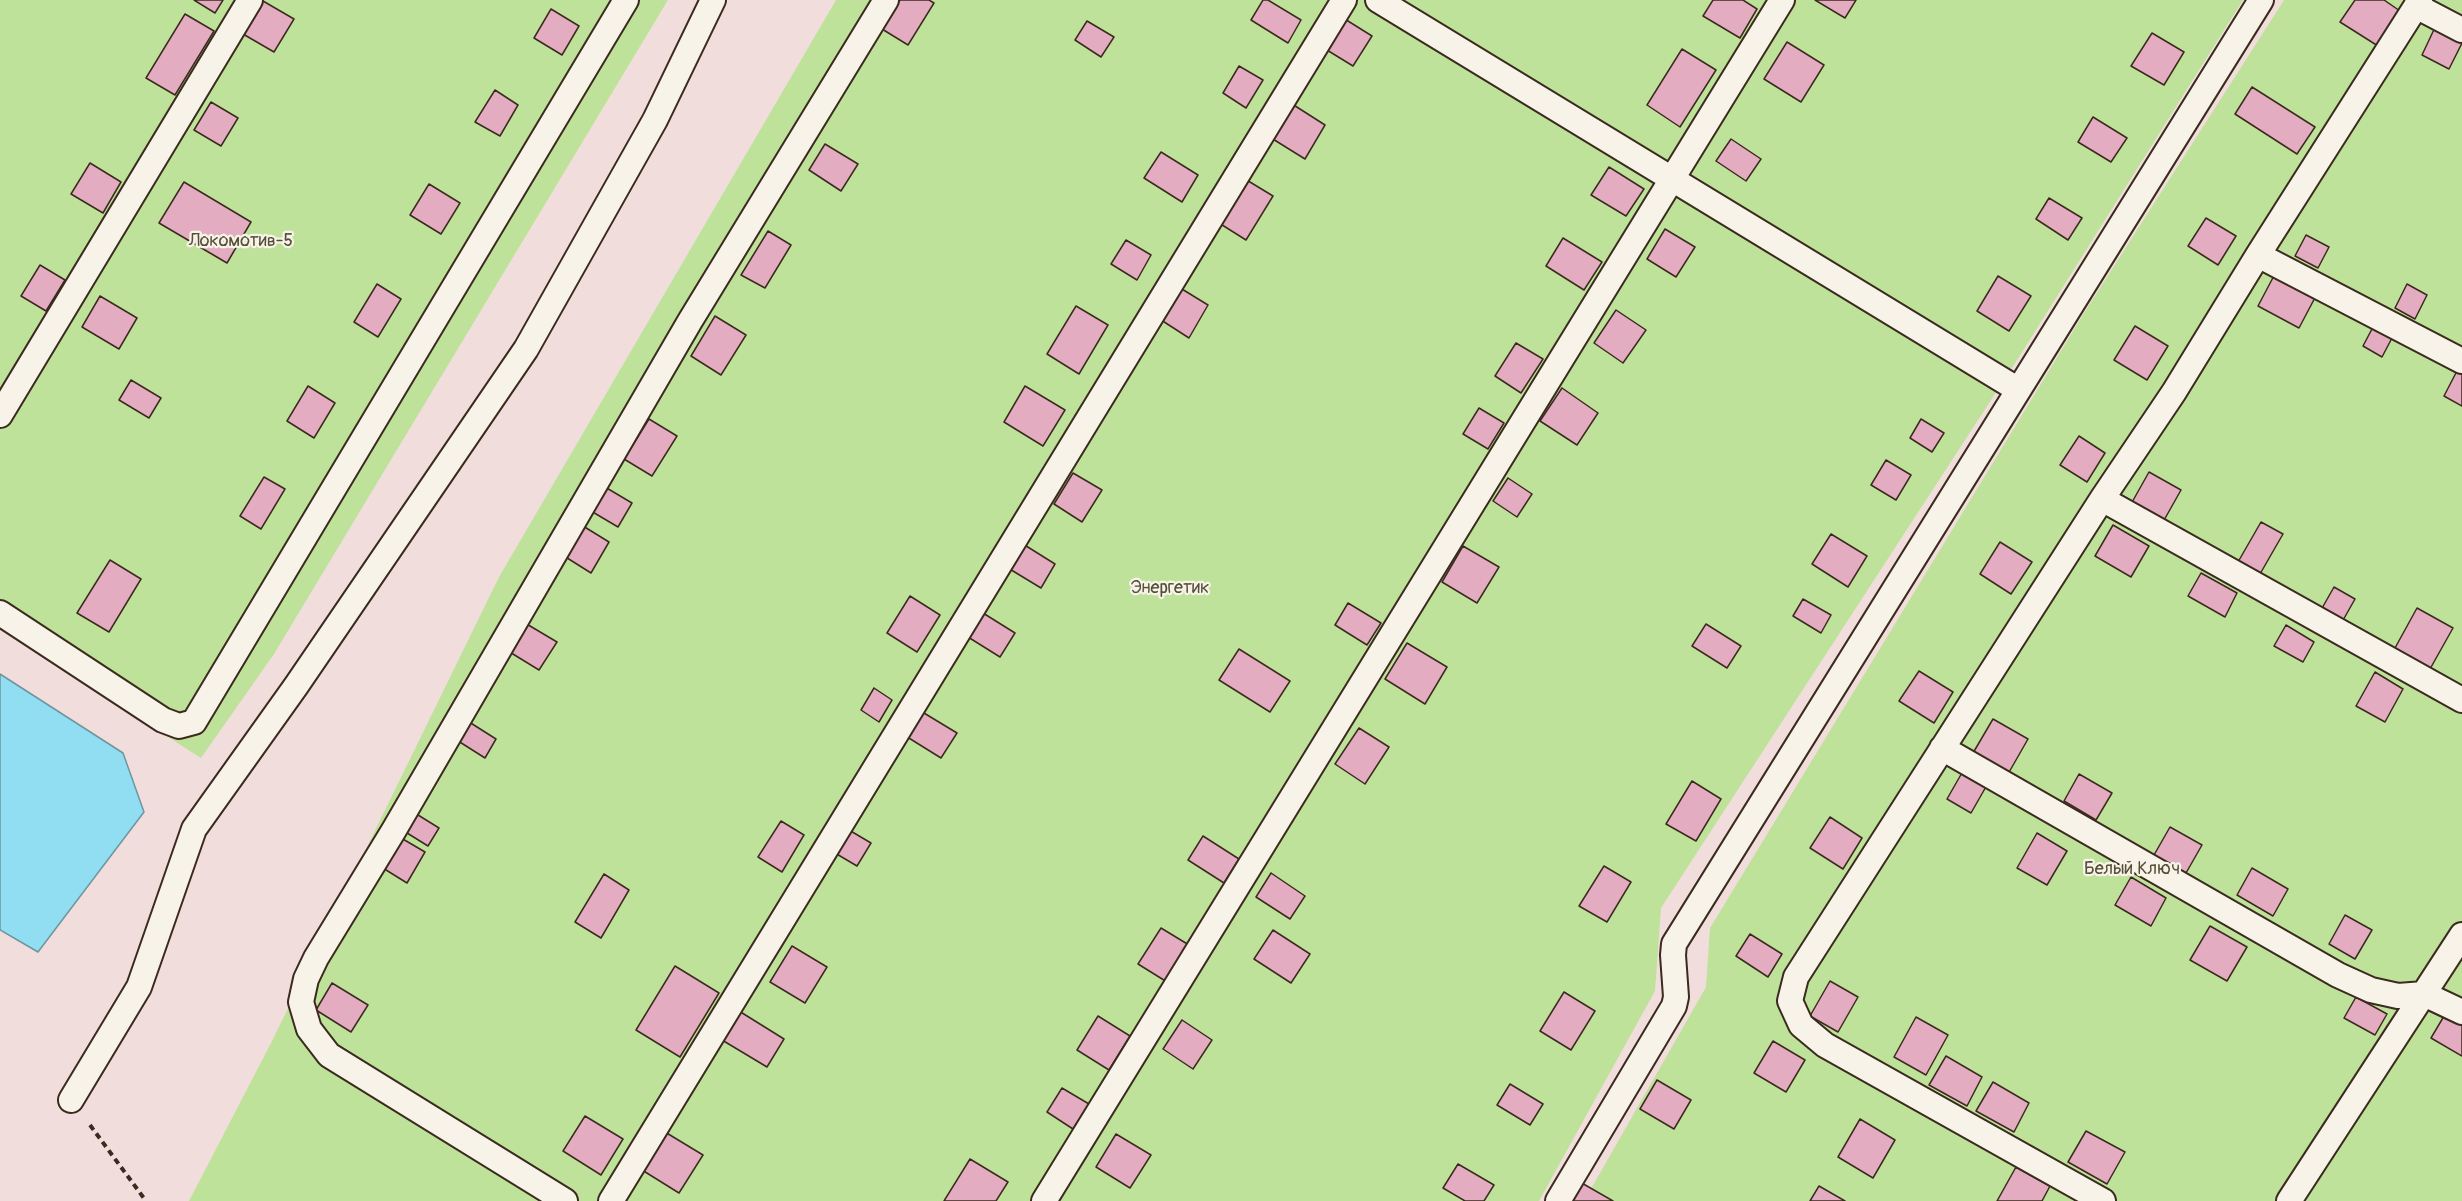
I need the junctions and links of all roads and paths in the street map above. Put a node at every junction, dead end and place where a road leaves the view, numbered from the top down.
1 (250, 0) edge
2 (626, 0) edge
3 (713, 0) edge
4 (886, 0) edge
5 (1344, 0) edge
6 (1378, 0) edge
7 (1782, 0) edge
8 (2261, 0) edge
9 (2418, 3) edge
10 (2462, 30) edge
11 (1671, 180) junction
12 (2258, 255) junction
13 (2462, 361) edge
14 (2017, 389) junction
15 (0, 415) edge
16 (2102, 499) junction
17 (0, 613) edge
18 (2462, 700) edge
19 (1942, 748) junction
20 (2462, 935) edge
21 (2424, 994) junction
22 (2462, 1012) edge
23 (71, 1101) joint
24 (146, 1201) edge
25 (565, 1201) edge
26 (611, 1201) edge
27 (1044, 1201) edge
28 (1558, 1201) edge
29 (2103, 1201) edge
30 (2289, 1201) edge

1 - 15 lane
2 - 17 lane
3 - 23 lane
4 - 25 lane
5 - 26 lane
6 - 11 lane
7 - 11 lane
8 - 14 lane
9 - 10 lane
9 - 12 lane
11 - 14 lane
11 - 27 lane
12 - 13 lane
12 - 16 lane
14 - 28 lane
16 - 18 lane
16 - 19 lane
19 - 21 lane
19 - 29 lane
20 - 21 lane
21 - 22 lane
21 - 30 lane
23 - 24 path

